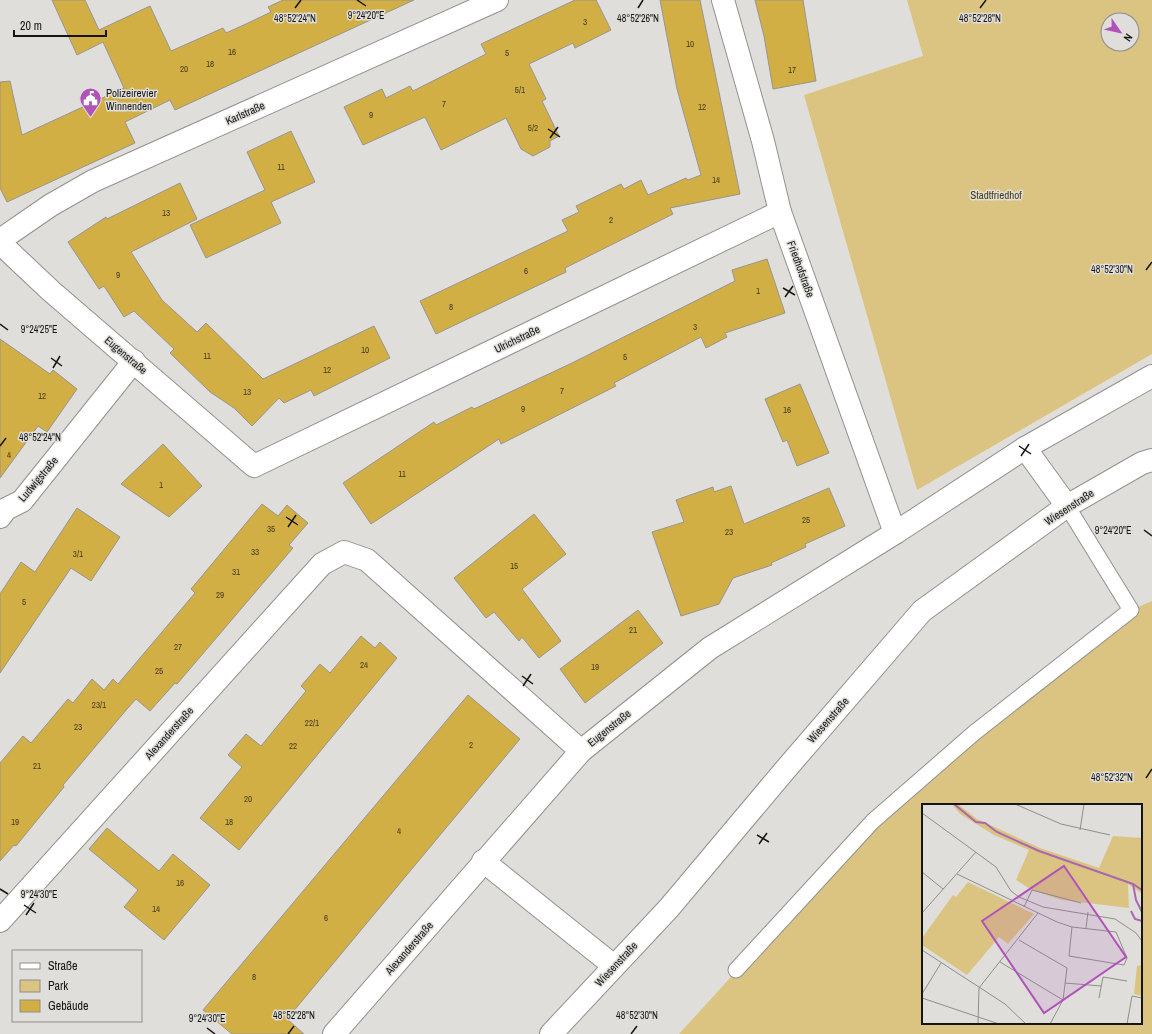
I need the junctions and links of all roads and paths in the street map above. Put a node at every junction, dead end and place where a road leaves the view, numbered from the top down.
1 (497, 0) edge
2 (723, 0) edge
3 (780, 212) junction
4 (0, 242) edge
5 (134, 361) junction
6 (1152, 376) edge
7 (1025, 448) junction
8 (1152, 460) edge
9 (254, 466) joint
10 (1066, 506) junction
11 (0, 517) edge
12 (895, 533) junction
13 (344, 552) joint
14 (581, 751) junction
15 (484, 861) junction
16 (0, 921) edge
17 (614, 966) junction
18 (736, 970) dead end
19 (334, 1034) edge
20 (551, 1034) edge

1 - 4 street, Karlstraße
2 - 3 street, Friedhofstraße
3 - 9 street, Ulrichstraße
3 - 12 street, Friedhofstraße
4 - 5 street, Eugenstraße
5 - 9 street, Eugenstraße
5 - 11 street, Ludwigstraße
6 - 7 street, Eugenstraße
7 - 10 street
7 - 12 street, Eugenstraße
8 - 10 street, Wiesenstraße
10 - 17 street, Wiesenstraße
10 - 18 lane
12 - 14 street, Eugenstraße
13 - 14 street, Eugenstraße
13 - 16 street, Alexanderstraße
14 - 15 street, Alexanderstraße
15 - 17 street
15 - 19 street, Alexanderstraße
17 - 20 street, Wiesenstraße

